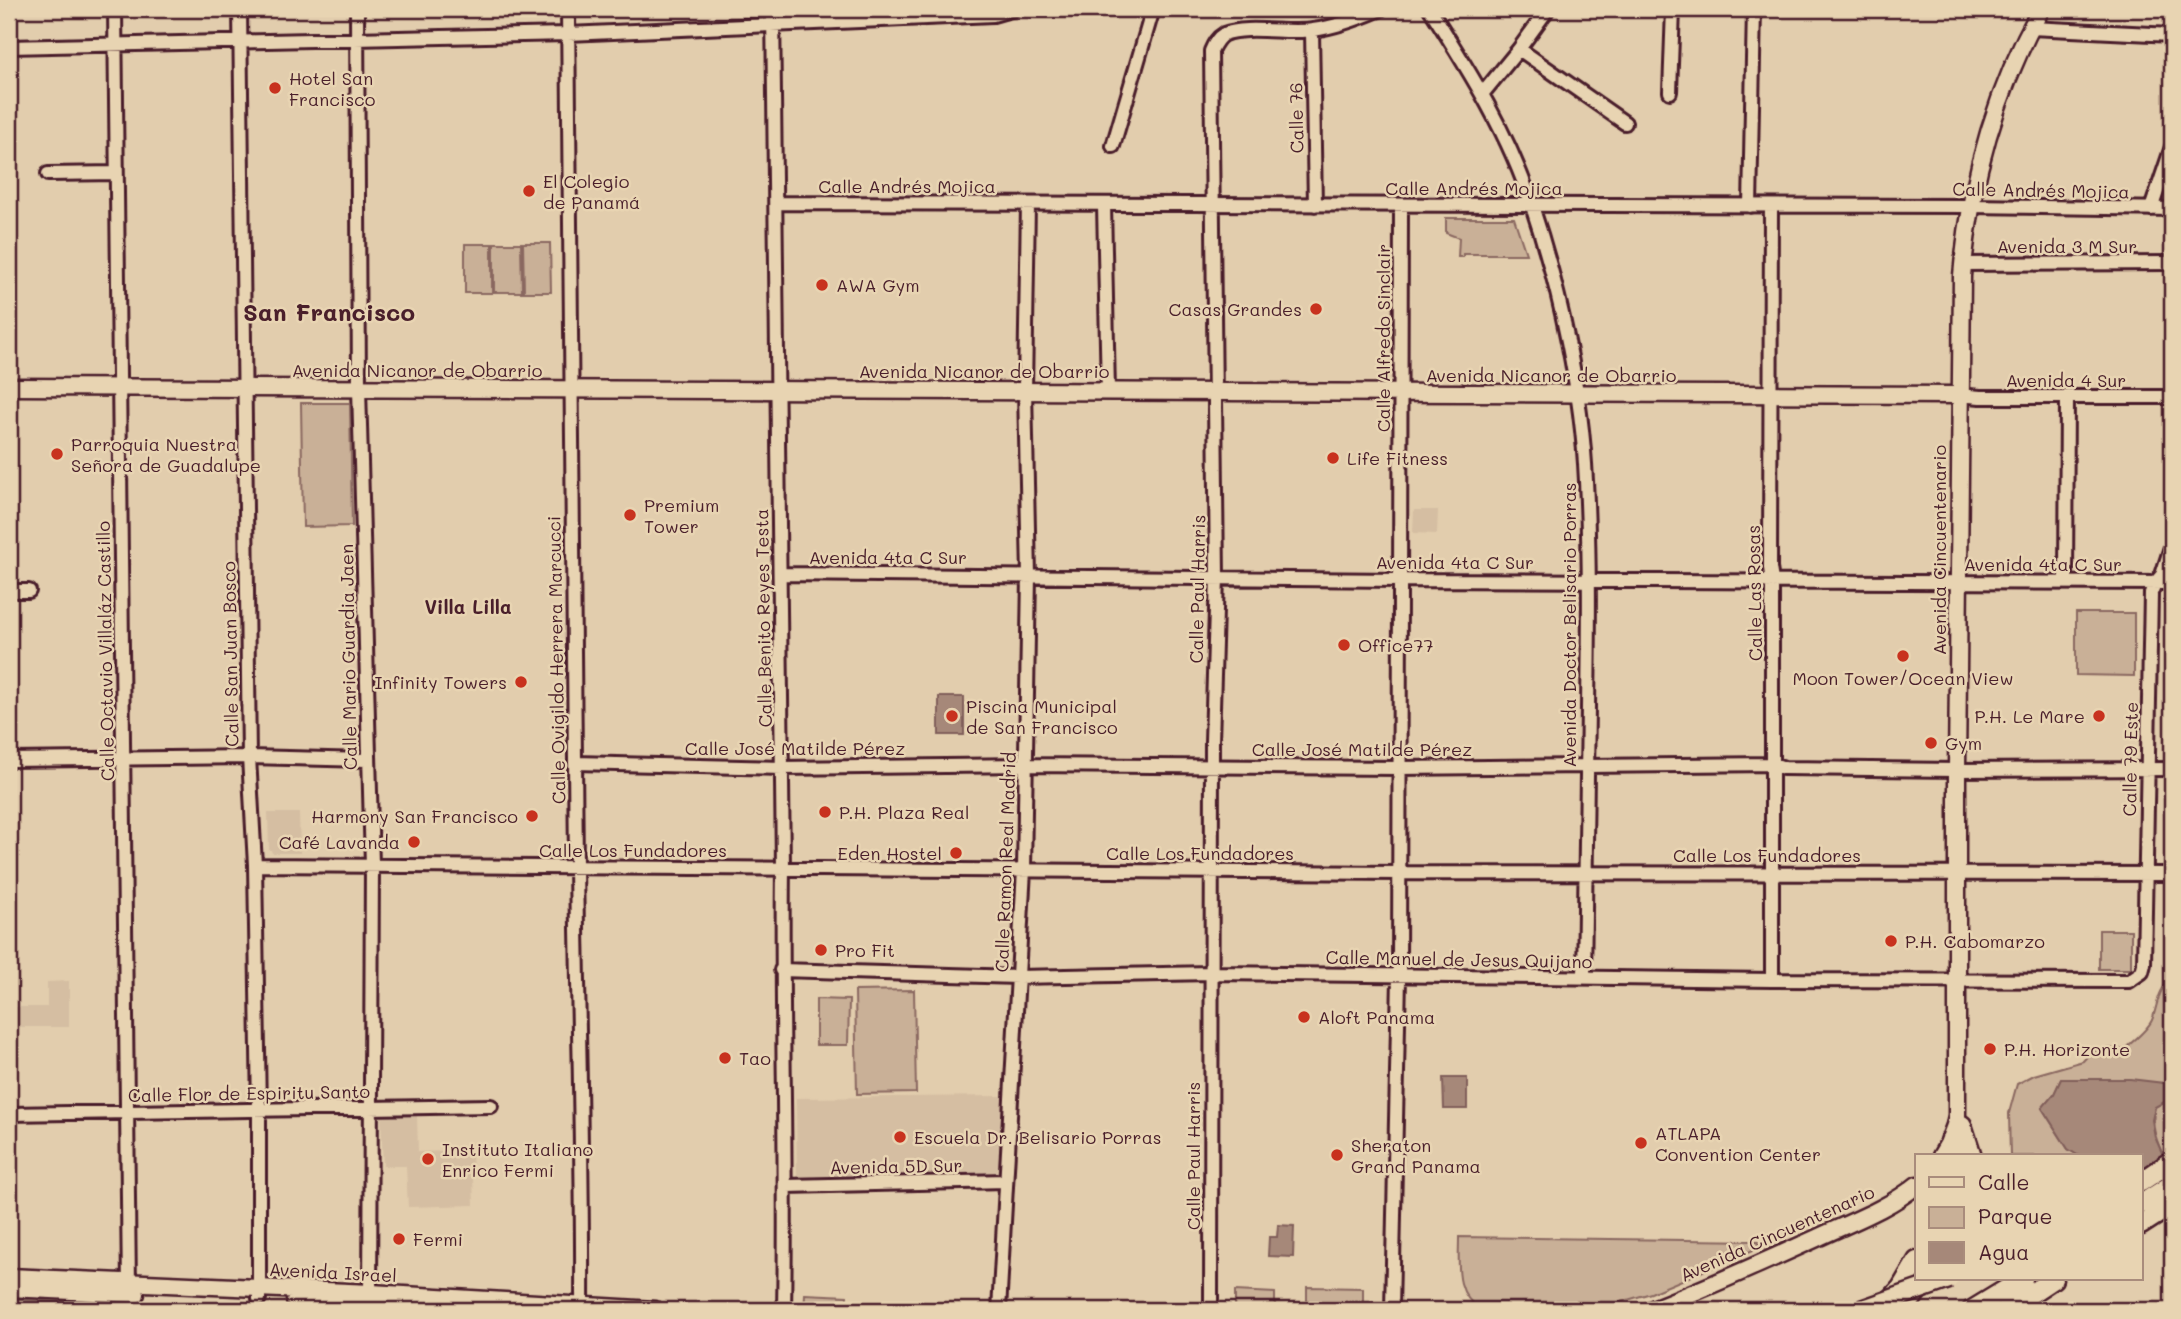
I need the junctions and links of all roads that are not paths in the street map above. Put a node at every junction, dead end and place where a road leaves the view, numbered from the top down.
1 (114, 9) edge
2 (240, 9) edge
3 (357, 9) edge
4 (568, 9) edge
5 (773, 9) edge
6 (1014, 9) edge
7 (1153, 9) edge
8 (1381, 9) edge
9 (1430, 9) edge
10 (1548, 9) edge
11 (1673, 9) edge
12 (1754, 9) edge
13 (2042, 9) edge
14 (774, 24) junction
15 (2031, 28) junction
16 (1312, 30) junction
17 (568, 34) junction
18 (2172, 35) edge
19 (358, 38) junction
20 (241, 41) junction
21 (114, 46) junction
22 (9, 47) edge
23 (1519, 49) junction
24 (1670, 92) dead end
25 (1483, 93) junction
26 (1625, 123) dead end
27 (1113, 146) dead end
28 (2172, 147) edge
29 (116, 173) junction
30 (48, 174) dead end
31 (776, 204) junction
32 (1028, 204) junction
33 (1104, 205) junction
34 (1214, 205) junction
35 (1315, 205) junction
36 (1532, 205) junction
37 (1401, 206) junction
38 (1750, 206) junction
39 (1771, 206) junction
40 (1970, 206) junction
41 (2151, 209) junction
42 (2172, 209) edge
43 (2172, 263) edge
44 (1963, 264) junction
45 (118, 386) junction
46 (9, 387) edge
47 (359, 388) junction
48 (244, 389) junction
49 (570, 389) junction
50 (778, 389) junction
51 (1026, 390) junction
52 (1108, 391) junction
53 (1215, 392) junction
54 (1400, 393) junction
55 (1576, 394) junction
56 (1770, 395) junction
57 (1959, 395) junction
58 (2067, 397) junction
59 (2172, 397) edge
60 (2172, 544) edge
61 (780, 574) junction
62 (1029, 576) junction
63 (1217, 577) junction
64 (1400, 580) junction
65 (1590, 580) junction
66 (1772, 581) junction
67 (1959, 581) junction
68 (2066, 582) junction
69 (2155, 583) junction
70 (2172, 583) edge
71 (9, 591) edge
72 (29, 591) dead end
73 (249, 757) junction
74 (9, 760) edge
75 (124, 760) junction
76 (367, 761) junction
77 (575, 763) junction
78 (1773, 764) junction
79 (1026, 765) junction
80 (1587, 765) junction
81 (1212, 766) junction
82 (782, 768) junction
83 (1399, 768) junction
84 (2148, 769) junction
85 (2172, 769) edge
86 (1957, 770) junction
87 (255, 865) junction
88 (372, 865) junction
89 (576, 867) junction
90 (783, 867) junction
91 (1024, 870) junction
92 (1213, 871) junction
93 (1586, 872) junction
94 (1772, 872) junction
95 (1399, 873) junction
96 (1958, 874) junction
97 (2172, 874) edge
98 (2146, 875) junction
99 (781, 970) junction
100 (1211, 973) junction
101 (1018, 977) junction
102 (1399, 977) junction
103 (1584, 978) junction
104 (2137, 978) joint
105 (1772, 980) junction
106 (1958, 982) junction
107 (491, 1106) dead end
108 (371, 1109) junction
109 (259, 1110) junction
110 (128, 1113) junction
111 (9, 1114) edge
112 (1959, 1117) junction
113 (1942, 1154) edge
114 (1954, 1154) edge
115 (1961, 1154) edge
116 (1971, 1154) edge
117 (2172, 1161) edge
118 (1006, 1181) junction
119 (2142, 1181) edge
120 (2172, 1184) edge
121 (786, 1186) junction
122 (1915, 1187) edge
123 (2172, 1205) edge
124 (2146, 1211) edge
125 (1915, 1264) edge
126 (9, 1276) edge
127 (1926, 1280) edge
128 (1946, 1280) edge
129 (2021, 1280) edge
130 (2051, 1280) edge
131 (9, 1288) edge
132 (129, 1288) junction
133 (259, 1293) junction
134 (370, 1299) junction
135 (582, 1308) edge
136 (457, 1310) edge
137 (655, 1310) edge
138 (783, 1310) edge
139 (999, 1310) edge
140 (1211, 1310) edge
141 (1392, 1310) edge
142 (1650, 1310) edge
143 (1861, 1310) edge
144 (1882, 1310) edge
145 (1905, 1310) edge
146 (1972, 1310) edge
147 (2006, 1310) edge

1 - 21 street, Calle Octavio Villaláz Castillo
2 - 20 street, Calle San Juan Bosco
3 - 19 street, Calle Mario Guardia Jaen
4 - 17 street, Calle Ovigildo Herrera Marcucci
5 - 14 street, Calle Benito Reyes Testa
6 - 14 street
7 - 27 street
8 - 16 street, Calle Paul Harris
9 - 25 street, Avenida Doctor Belisario Porras
10 - 23 street
11 - 24 street
12 - 38 street
13 - 15 main road, Avenida Cincuentenario
14 - 17 street
14 - 31 street, Calle Benito Reyes Testa
15 - 18 street
15 - 40 main road, Avenida Cincuentenario
16 - 34 street, Calle Paul Harris
16 - 35 street, Calle 76
17 - 19 street
17 - 49 street, Calle Ovigildo Herrera Marcucci
19 - 20 street
19 - 47 street, Calle Mario Guardia Jaen
20 - 21 street
20 - 48 street, Calle San Juan Bosco
21 - 22 street
21 - 29 street, Calle Octavio Villaláz Castillo
23 - 25 street
23 - 26 street
25 - 36 street, Avenida Doctor Belisario Porras
28 - 41 street
29 - 30 street
29 - 45 street, Calle Octavio Villaláz Castillo
31 - 32 street, Calle Andrés Mojica
31 - 50 street, Calle Benito Reyes Testa
32 - 33 street, Calle Andrés Mojica
32 - 51 street, Calle Ramon Real Madrid
33 - 34 street, Calle Andrés Mojica
33 - 52 street
34 - 35 street, Calle Andrés Mojica
34 - 53 street, Calle Paul Harris
35 - 37 street, Calle Andrés Mojica
36 - 37 street, Calle Andrés Mojica
36 - 38 street, Calle Andrés Mojica
36 - 55 street, Avenida Doctor Belisario Porras
37 - 54 street, Calle Alfredo Sinclair
38 - 39 street, Calle Andrés Mojica
39 - 40 street, Calle Andrés Mojica
39 - 56 street, Calle Las Rosas
40 - 41 street, Calle Andrés Mojica
40 - 44 main road, Avenida Cincuentenario
41 - 42 street, Calle Andrés Mojica
43 - 44 street, Avenida 3 M Sur
44 - 57 main road, Avenida Cincuentenario
45 - 46 main road, Avenida Nicanor de Obarrio
45 - 48 main road, Avenida Nicanor de Obarrio
45 - 75 street, Calle Octavio Villaláz Castillo
47 - 48 main road, Avenida Nicanor de Obarrio
47 - 49 main road, Avenida Nicanor de Obarrio
47 - 76 street, Calle Mario Guardia Jaen
48 - 73 street, Calle San Juan Bosco
49 - 50 main road, Avenida Nicanor de Obarrio
49 - 77 street, Calle Ovigildo Herrera Marcucci
50 - 51 main road, Avenida Nicanor de Obarrio
50 - 61 street, Calle Benito Reyes Testa
51 - 52 main road, Avenida Nicanor de Obarrio
51 - 62 street, Calle Ramon Real Madrid
52 - 53 main road, Avenida Nicanor de Obarrio
53 - 54 main road, Avenida Nicanor de Obarrio
53 - 63 street, Calle Paul Harris
54 - 55 main road, Avenida Nicanor de Obarrio
54 - 64 street, Calle Alfredo Sinclair
55 - 56 main road, Avenida Nicanor de Obarrio
55 - 65 street, Avenida Doctor Belisario Porras
56 - 57 main road, Avenida Nicanor de Obarrio
56 - 66 street, Calle Las Rosas
57 - 58 street, Avenida 4 Sur
57 - 67 main road, Avenida Cincuentenario
58 - 59 street, Avenida 4 Sur
58 - 68 street
60 - 69 street, Calle 79 Este
61 - 62 street, Avenida 4ta C Sur
61 - 82 street, Calle Benito Reyes Testa
62 - 63 street, Avenida 4ta C Sur
62 - 79 street, Calle Ramon Real Madrid
63 - 64 street, Avenida 4ta C Sur
63 - 81 street, Calle Paul Harris
64 - 65 street, Avenida 4ta C Sur
64 - 83 street, Calle Alfredo Sinclair
65 - 66 street, Avenida 4ta C Sur
65 - 80 street, Avenida Doctor Belisario Porras
66 - 67 street, Avenida 4ta C Sur
66 - 78 street, Calle Las Rosas
67 - 68 street, Avenida 4ta C Sur
67 - 86 main road, Avenida Cincuentenario
68 - 69 street, Avenida 4ta C Sur
69 - 70 street, Avenida 4ta C Sur
69 - 84 street, Calle 79 Este
71 - 72 street
73 - 75 street
73 - 76 street
73 - 87 street, Calle San Juan Bosco
74 - 75 street
75 - 110 street, Calle Octavio Villaláz Castillo
76 - 88 street, Calle Mario Guardia Jaen
77 - 82 street, Calle José Matilde Pérez
77 - 89 street, Calle Ovigildo Herrera Marcucci
78 - 80 street, Calle José Matilde Pérez
78 - 86 street, Calle José Matilde Pérez
78 - 94 street, Calle Las Rosas
79 - 81 street, Calle José Matilde Pérez
79 - 82 street, Calle José Matilde Pérez
79 - 91 street, Calle Ramon Real Madrid
80 - 83 street, Calle José Matilde Pérez
80 - 93 street, Avenida Doctor Belisario Porras
81 - 83 street, Calle José Matilde Pérez
81 - 92 street, Calle Paul Harris
82 - 90 street, Calle Benito Reyes Testa
83 - 95 street, Calle Alfredo Sinclair
84 - 85 street, Calle José Matilde Pérez
84 - 86 street, Calle José Matilde Pérez
84 - 98 street, Calle 79 Este
86 - 96 main road, Avenida Cincuentenario
87 - 88 street, Calle Los Fundadores
87 - 109 street, Calle San Juan Bosco
88 - 89 street, Calle Los Fundadores
88 - 108 street, Calle Mario Guardia Jaen
89 - 90 street, Calle Los Fundadores
89 - 135 street, Calle Ovigildo Herrera Marcucci
90 - 91 street, Calle Los Fundadores
90 - 99 street, Calle Benito Reyes Testa
91 - 92 street, Calle Los Fundadores
91 - 101 street, Calle Ramon Real Madrid
92 - 95 street, Calle Los Fundadores
92 - 100 street, Calle Paul Harris
93 - 94 street, Calle Los Fundadores
93 - 95 street, Calle Los Fundadores
93 - 103 street, Avenida Doctor Belisario Porras
94 - 96 street, Calle Los Fundadores
94 - 105 street, Calle Las Rosas
95 - 102 street, Calle Alfredo Sinclair
96 - 98 street, Calle Los Fundadores
96 - 106 main road, Avenida Cincuentenario
97 - 98 street, Calle Los Fundadores
98 - 104 street, Calle 79 Este
99 - 101 street, Calle Manuel de Jesus Quijano
99 - 121 street, Calle Benito Reyes Testa
100 - 101 street, Calle Manuel de Jesus Quijano
100 - 102 street, Calle Manuel de Jesus Quijano
100 - 140 street, Calle Paul Harris
101 - 118 street, Calle Ramon Real Madrid
102 - 103 street, Calle Manuel de Jesus Quijano
102 - 141 street, Calle Alfredo Sinclair
103 - 105 street, Calle Manuel de Jesus Quijano
104 - 106 street, Calle Manuel de Jesus Quijano
105 - 106 street, Calle Manuel de Jesus Quijano
106 - 112 main road, Avenida Cincuentenario
107 - 108 street, Calle Flor de Espiritu Santo
108 - 109 street, Calle Flor de Espiritu Santo
108 - 134 street, Calle Mario Guardia Jaen
109 - 110 street, Calle Flor de Espiritu Santo
109 - 133 street, Calle San Juan Bosco
110 - 111 street, Calle Flor de Espiritu Santo
110 - 132 street, Calle Octavio Villaláz Castillo
112 - 113 main road, Avenida Cincuentenario
112 - 114 highway
112 - 115 main road, Avenida Cincuentenario
112 - 116 highway
117 - 119 highway
118 - 121 street, Avenida 5D Sur
118 - 139 street, Calle Ramon Real Madrid
120 - 124 highway
121 - 138 street, Calle Benito Reyes Testa
122 - 142 main road, Avenida Cincuentenario
123 - 124 highway
125 - 144 highway
126 - 132 main road, Avenida Israel
127 - 145 main road
128 - 143 highway, bridge
129 - 146 highway
130 - 147 highway
131 - 132 main road, Avenida Israel
132 - 133 main road, Avenida Israel
133 - 134 main road, Avenida Israel
134 - 135 main road, Avenida Israel
134 - 136 main road, Avenida Israel
135 - 137 main road, Avenida Israel

